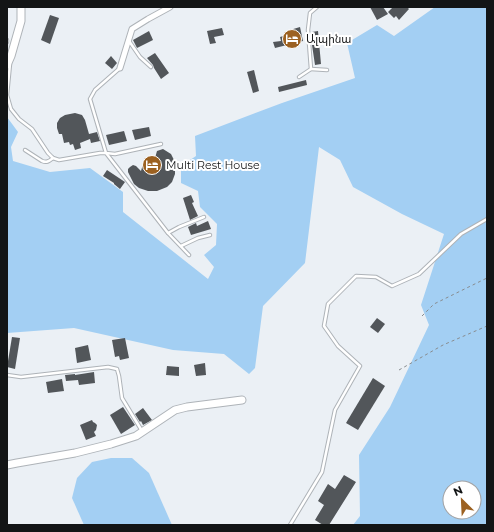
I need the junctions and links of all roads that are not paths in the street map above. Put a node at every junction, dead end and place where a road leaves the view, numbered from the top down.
1 (21, 7) edge
2 (170, 7) edge
3 (317, 7) edge
4 (129, 41) junction
5 (11, 56) junction
6 (7, 65) edge
7 (151, 67) dead end
8 (120, 68) joint
9 (311, 69) junction
10 (327, 70) dead end
11 (299, 77) dead end
12 (161, 144) dead end
13 (25, 150) dead end
14 (106, 153) junction
15 (52, 158) junction
16 (204, 217) dead end
17 (487, 219) edge
18 (168, 233) junction
19 (210, 236) dead end
20 (181, 246) junction
21 (189, 255) dead end
22 (7, 375) edge
23 (242, 400) dead end
24 (142, 432) junction
25 (7, 465) edge
26 (290, 525) edge

1 - 5 street
2 - 4 street
3 - 9 lane
4 - 7 lane
4 - 8 street
5 - 6 street
5 - 15 lane
8 - 14 lane
9 - 10 lane
9 - 11 lane
12 - 14 lane
13 - 15 lane
14 - 15 lane
14 - 18 lane
16 - 18 lane
17 - 26 lane
18 - 20 lane
19 - 20 lane
20 - 21 lane
22 - 24 lane
23 - 24 street
24 - 25 street

